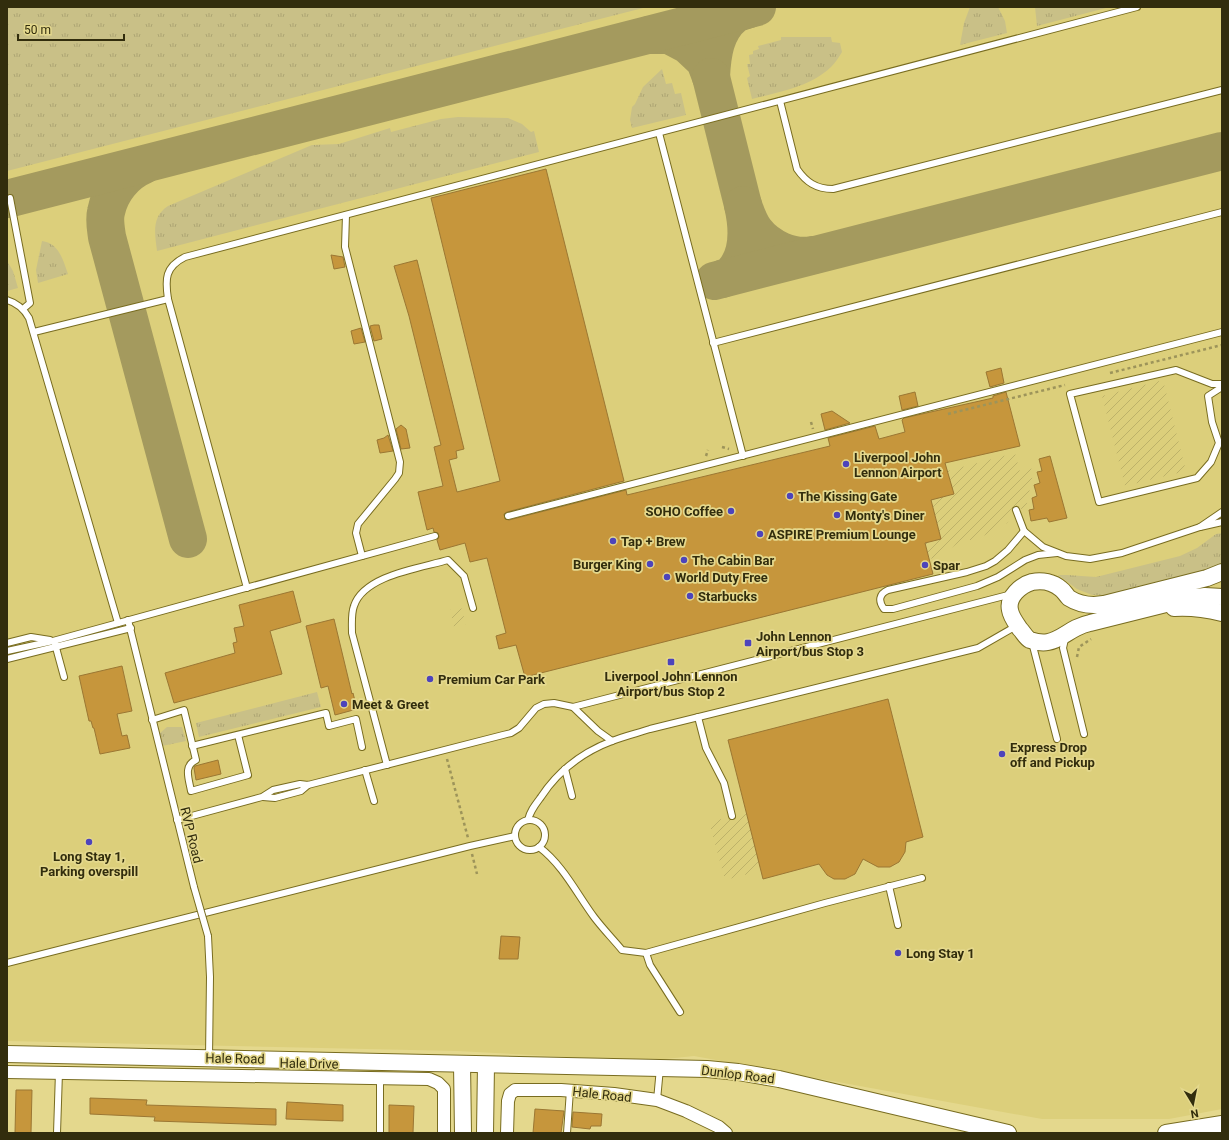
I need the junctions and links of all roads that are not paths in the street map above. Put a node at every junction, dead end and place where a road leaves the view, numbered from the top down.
1 (1137, 7) edge
2 (1222, 90) edge
3 (780, 101) junction
4 (659, 133) junction
5 (10, 198) dead end
6 (1222, 212) edge
7 (346, 215) junction
8 (168, 299) junction
9 (7, 300) edge
10 (23, 309) junction
11 (34, 332) junction
12 (1222, 332) edge
13 (713, 343) junction
14 (1222, 385) edge
15 (743, 456) junction
16 (1016, 510) dead end
17 (1222, 512) edge
18 (508, 516) dead end
19 (1222, 522) edge
20 (1200, 528) junction
21 (1024, 531) junction
22 (436, 536) dead end
23 (1056, 553) junction
24 (362, 556) junction
25 (1222, 572) edge
26 (247, 588) junction
27 (1015, 592) junction
28 (1222, 597) edge
29 (473, 608) dead end
30 (1141, 610) junction
31 (1222, 613) edge
32 (128, 620) junction
33 (118, 623) junction
34 (1018, 626) junction
35 (131, 628) junction
36 (1068, 634) junction
37 (1029, 639) junction
38 (53, 641) junction
39 (7, 643) edge
40 (56, 647) junction
41 (7, 651) edge
42 (7, 659) edge
43 (64, 677) dead end
44 (573, 707) junction
45 (698, 717) junction
46 (152, 720) junction
47 (1084, 734) dead end
48 (238, 735) junction
49 (1057, 739) dead end
50 (612, 741) junction
51 (192, 746) junction
52 (362, 747) dead end
53 (386, 765) junction
54 (564, 769) junction
55 (365, 770) junction
56 (572, 796) dead end
57 (374, 801) dead end
58 (732, 816) dead end
59 (177, 820) junction
60 (528, 820) junction
61 (515, 836) junction
62 (539, 847) junction
63 (922, 878) dead end
64 (890, 886) junction
65 (898, 925) dead end
66 (646, 953) junction
67 (7, 963) edge
68 (680, 1012) dead end
69 (7, 1054) edge
70 (208, 1058) junction
71 (380, 1062) junction
72 (462, 1064) junction
73 (486, 1065) junction
74 (660, 1068) junction
75 (7, 1072) edge
76 (59, 1072) junction
77 (380, 1078) junction
78 (570, 1090) junction
79 (657, 1100) junction
80 (1222, 1124) edge
81 (57, 1133) edge
82 (380, 1133) edge
83 (444, 1133) edge
84 (462, 1133) edge
85 (485, 1133) edge
86 (507, 1133) edge
87 (567, 1133) edge
88 (726, 1133) edge
89 (1008, 1133) edge
90 (1166, 1133) edge

1 - 3 lane
2 - 3 lane
3 - 4 lane
4 - 7 lane
4 - 13 lane
5 - 10 lane
6 - 13 lane
7 - 8 lane
7 - 24 lane
8 - 11 lane
8 - 26 lane
9 - 10 lane
10 - 11 lane
11 - 33 lane
12 - 15 lane
13 - 15 lane
14 - 14 lane
15 - 18 lane
16 - 21 lane
17 - 20 lane
19 - 20 lane
20 - 23 lane
21 - 23 lane
21 - 23 lane
22 - 24 lane
24 - 26 lane
25 - 27 street
26 - 32 lane
27 - 34 street
27 - 44 lane
28 - 30 street
29 - 53 lane
30 - 31 street
30 - 36 street
32 - 33 lane
32 - 35 lane, RVP Road
33 - 38 lane
34 - 37 street
34 - 45 lane
35 - 40 lane
35 - 46 lane, RVP Road
36 - 37 street
36 - 47 lane
37 - 49 lane
38 - 39 lane
38 - 40 lane
38 - 41 lane
40 - 42 lane
40 - 43 lane
44 - 50 lane
44 - 53 lane
45 - 50 lane
45 - 58 lane
46 - 51 lane
46 - 59 lane, RVP Road
48 - 51 lane
48 - 51 lane
48 - 52 lane
50 - 54 lane
53 - 55 lane
54 - 56 lane
54 - 60 lane
55 - 57 lane
55 - 59 lane
59 - 70 lane, RVP Road, bridge
60 - 61 lane
60 - 62 lane
61 - 62 lane
61 - 67 lane
62 - 66 lane
63 - 64 lane
64 - 65 lane
64 - 66 lane
66 - 68 lane
69 - 70 street, Hale Road
70 - 71 street, Hale Road
71 - 72 street, Hale Road
71 - 77 street
72 - 73 street, Dunlop Road
72 - 84 street
73 - 74 street, Dunlop Road
73 - 85 street
74 - 79 lane
74 - 89 street, Dunlop Road
75 - 76 street, Hale Drive
76 - 77 street, Hale Drive
76 - 81 lane
77 - 82 lane
77 - 83 street, Hale Drive
78 - 79 street, Hale Road
78 - 86 street, Hale Road
78 - 87 lane
79 - 88 street, Hale Road
80 - 90 street

